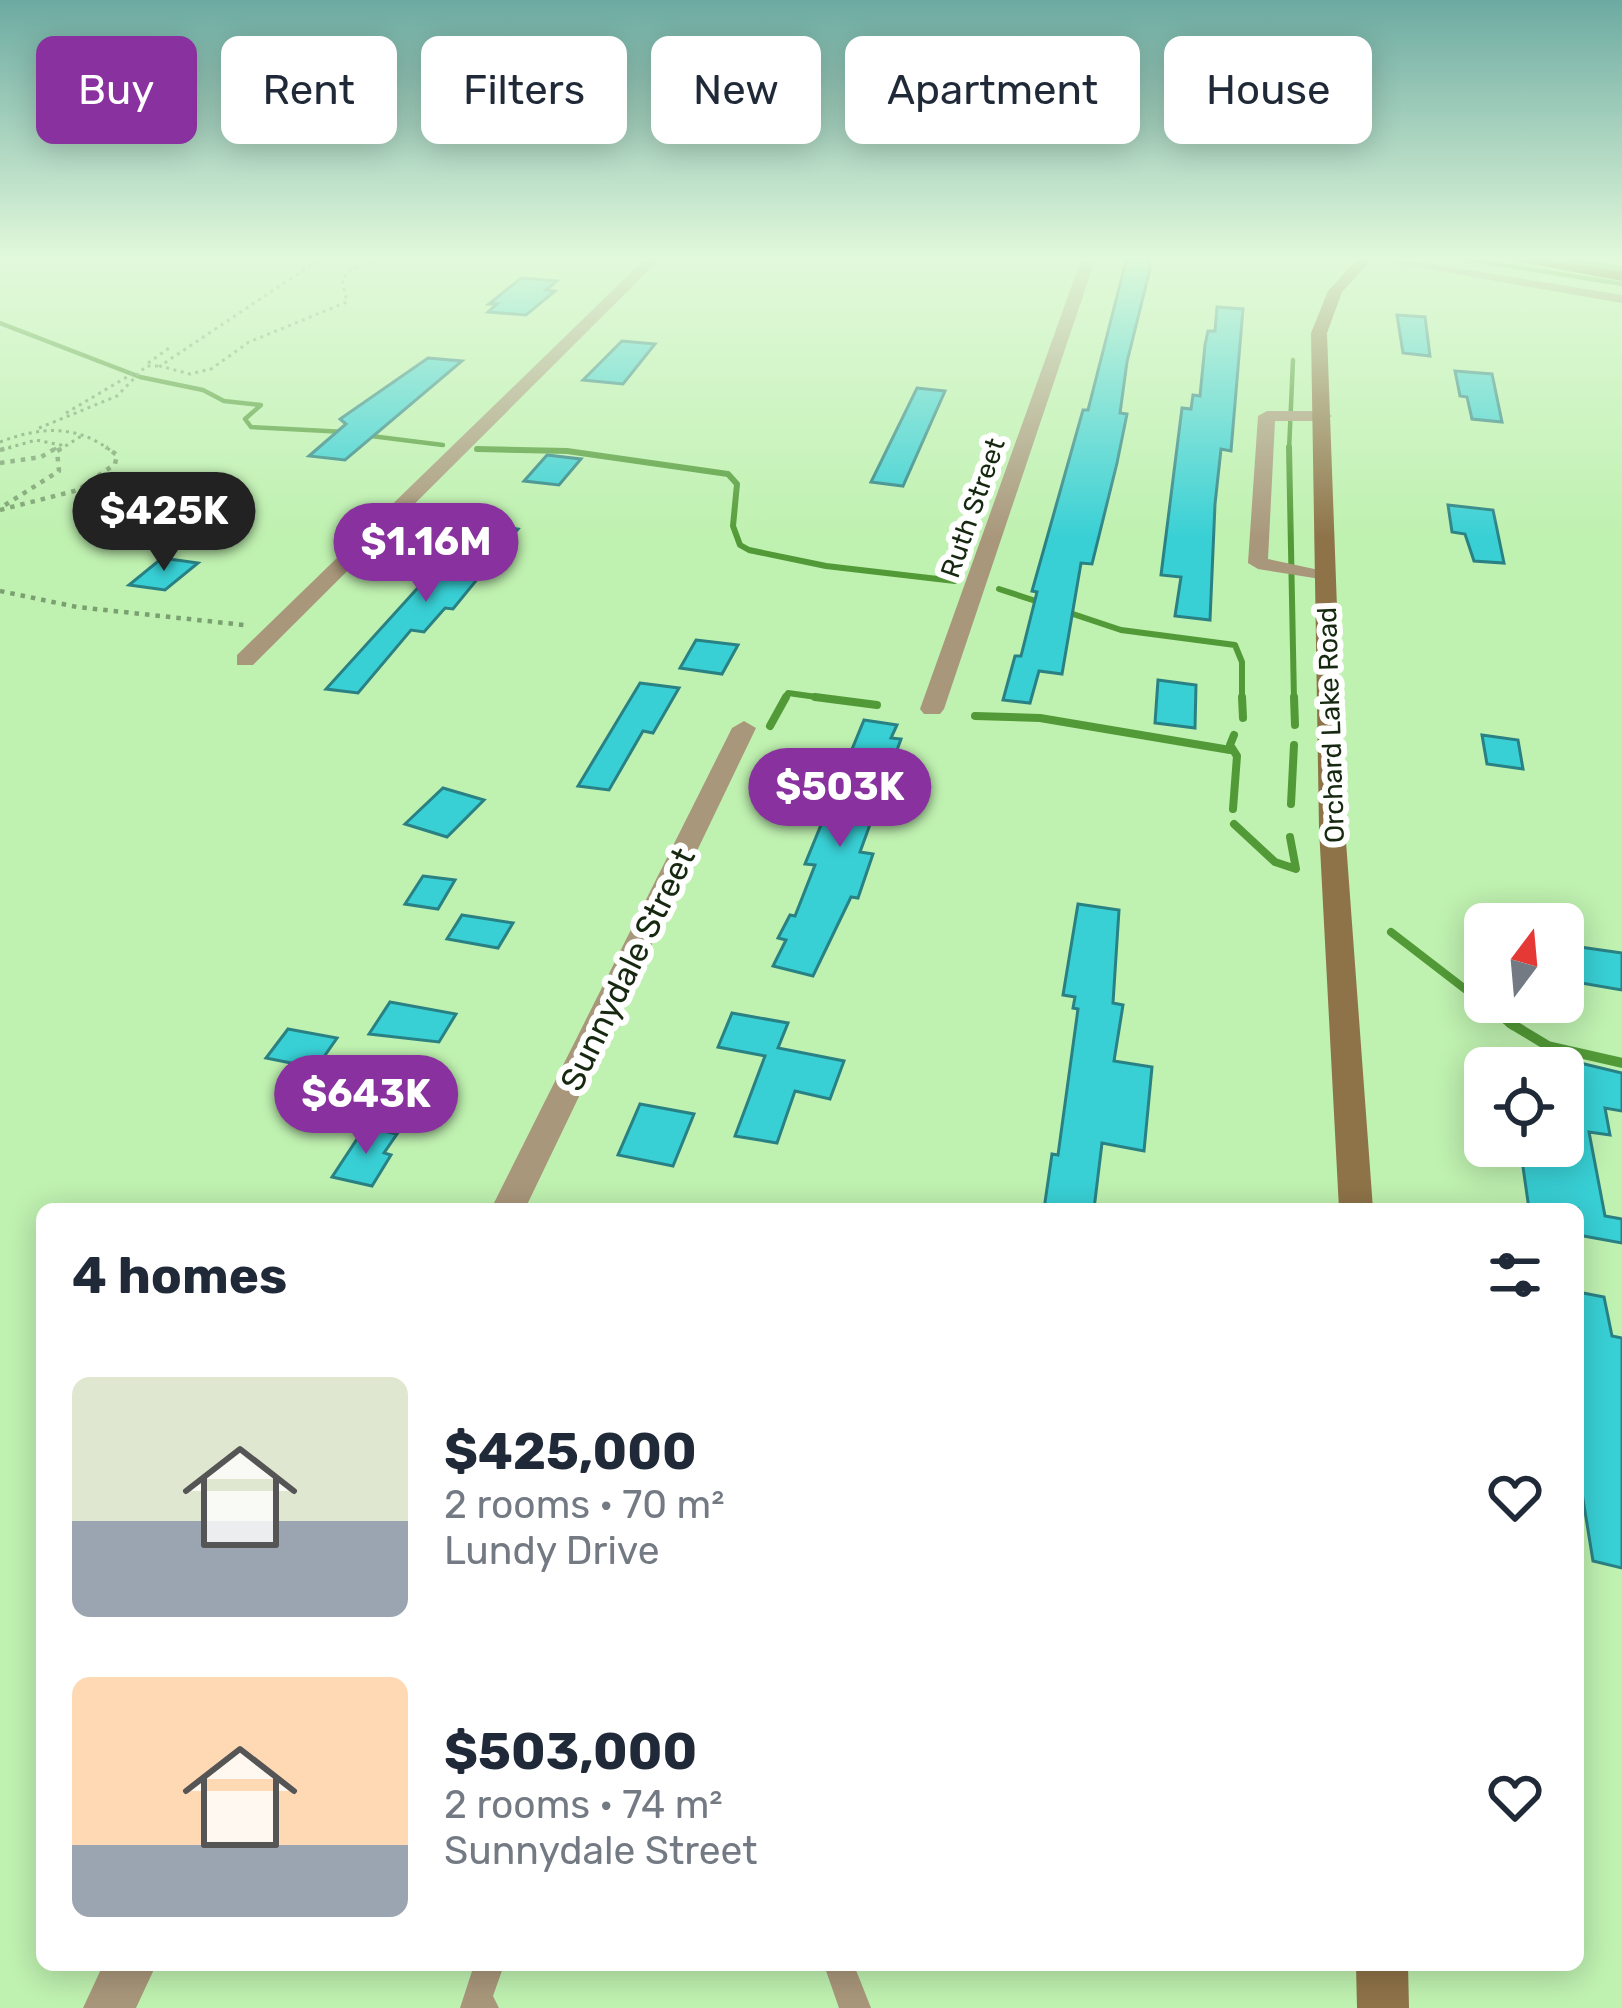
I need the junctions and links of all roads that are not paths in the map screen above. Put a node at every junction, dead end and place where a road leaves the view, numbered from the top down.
1 (560, 351) edge
2 (1056, 351) edge
3 (1322, 351) edge
4 (1323, 416) junction
5 (1326, 577) junction
6 (245, 660) dead end
7 (932, 709) dead end
8 (744, 728) dead end
9 (511, 1203) edge
10 (1356, 1203) edge
11 (127, 1971) edge
12 (487, 1971) edge
13 (841, 1971) edge
14 (1382, 1971) edge
15 (109, 2008) edge
16 (483, 2008) edge
17 (855, 2008) edge
18 (1383, 2008) edge

1 - 6 street
2 - 7 street, Ruth Street
3 - 4 main road, Orchard Lake Road
4 - 5 main road, Orchard Lake Road
4 - 5 street
5 - 10 main road, Orchard Lake Road
8 - 9 street, Sunnydale Street
11 - 15 street
12 - 16 lane
13 - 17 lane
14 - 18 main road

